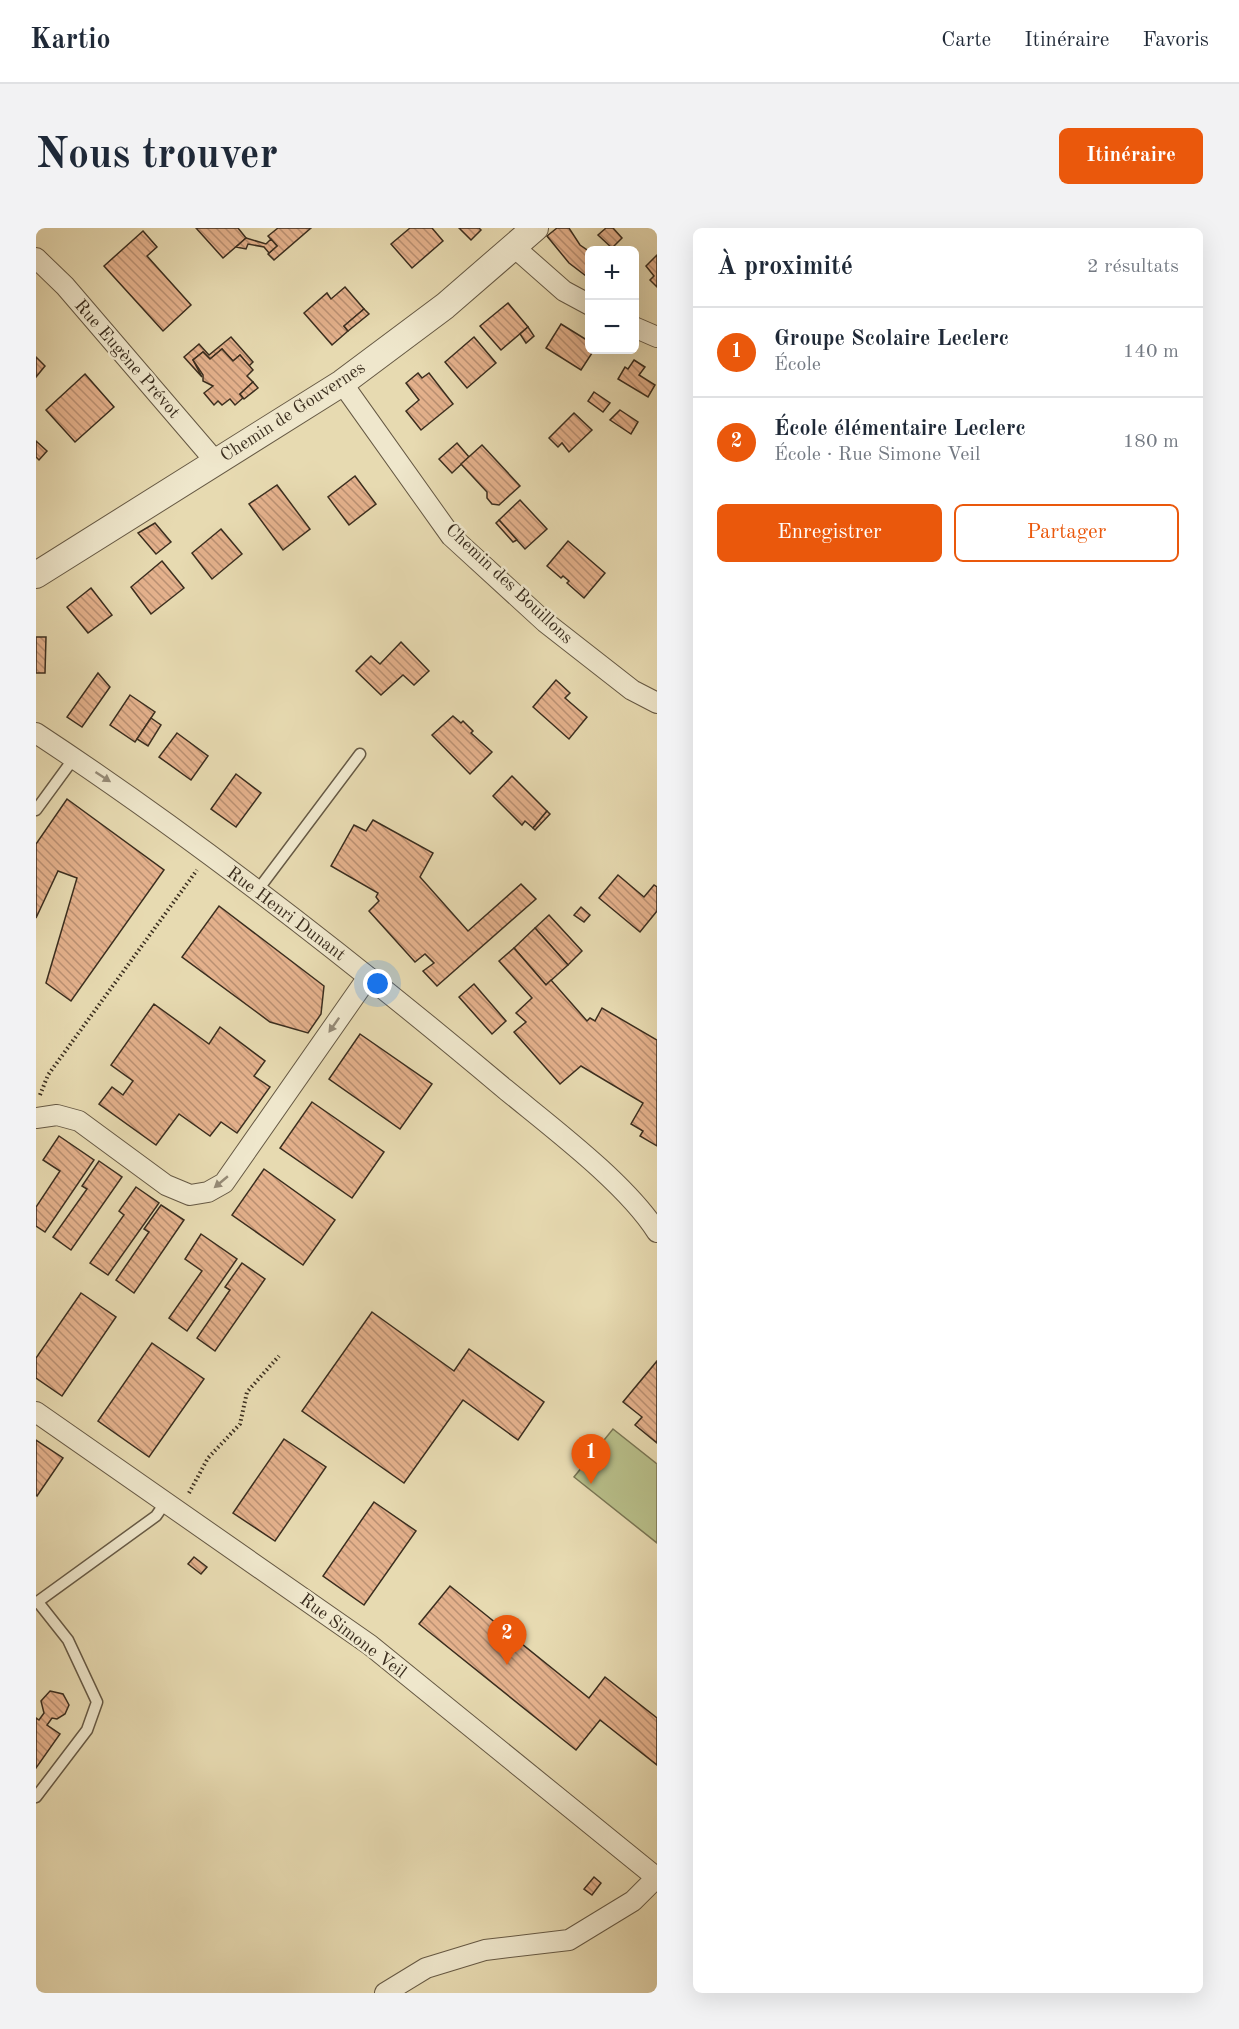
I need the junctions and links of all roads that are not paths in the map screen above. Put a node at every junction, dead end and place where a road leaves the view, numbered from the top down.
1 (535, 228) edge
2 (514, 247) junction
3 (36, 258) edge
4 (585, 302) edge
5 (639, 329) edge
6 (657, 337) edge
7 (342, 383) junction
8 (216, 462) junction
9 (36, 575) edge
10 (657, 703) edge
11 (36, 733) edge
12 (360, 754) dead end
13 (74, 758) junction
14 (36, 810) edge
15 (257, 891) junction
16 (368, 977) junction
17 (36, 1118) edge
18 (657, 1232) edge
19 (36, 1412) edge
20 (172, 1507) junction
21 (37, 1603) edge
22 (36, 1797) edge
23 (657, 1878) edge
24 (385, 1993) edge

1 - 2 street, Chemin de Gouvernes
2 - 4 street
2 - 7 street, Chemin de Gouvernes
3 - 8 street, Rue Eugène Prévot
5 - 6 street
7 - 8 street, Chemin de Gouvernes
7 - 10 street, Chemin des Bouillons
8 - 9 street, Chemin de Gouvernes
11 - 13 street, Rue Henri Dunant
12 - 15 lane
13 - 14 lane
13 -> 15 street, Rue Henri Dunant
15 - 16 street, Rue Henri Dunant
16 -> 17 street
16 - 18 street, Rue Henri Dunant
19 - 20 street, Rue Simone Veil
20 - 21 lane
20 - 23 street, Rue Simone Veil
21 - 22 lane
23 - 24 street

